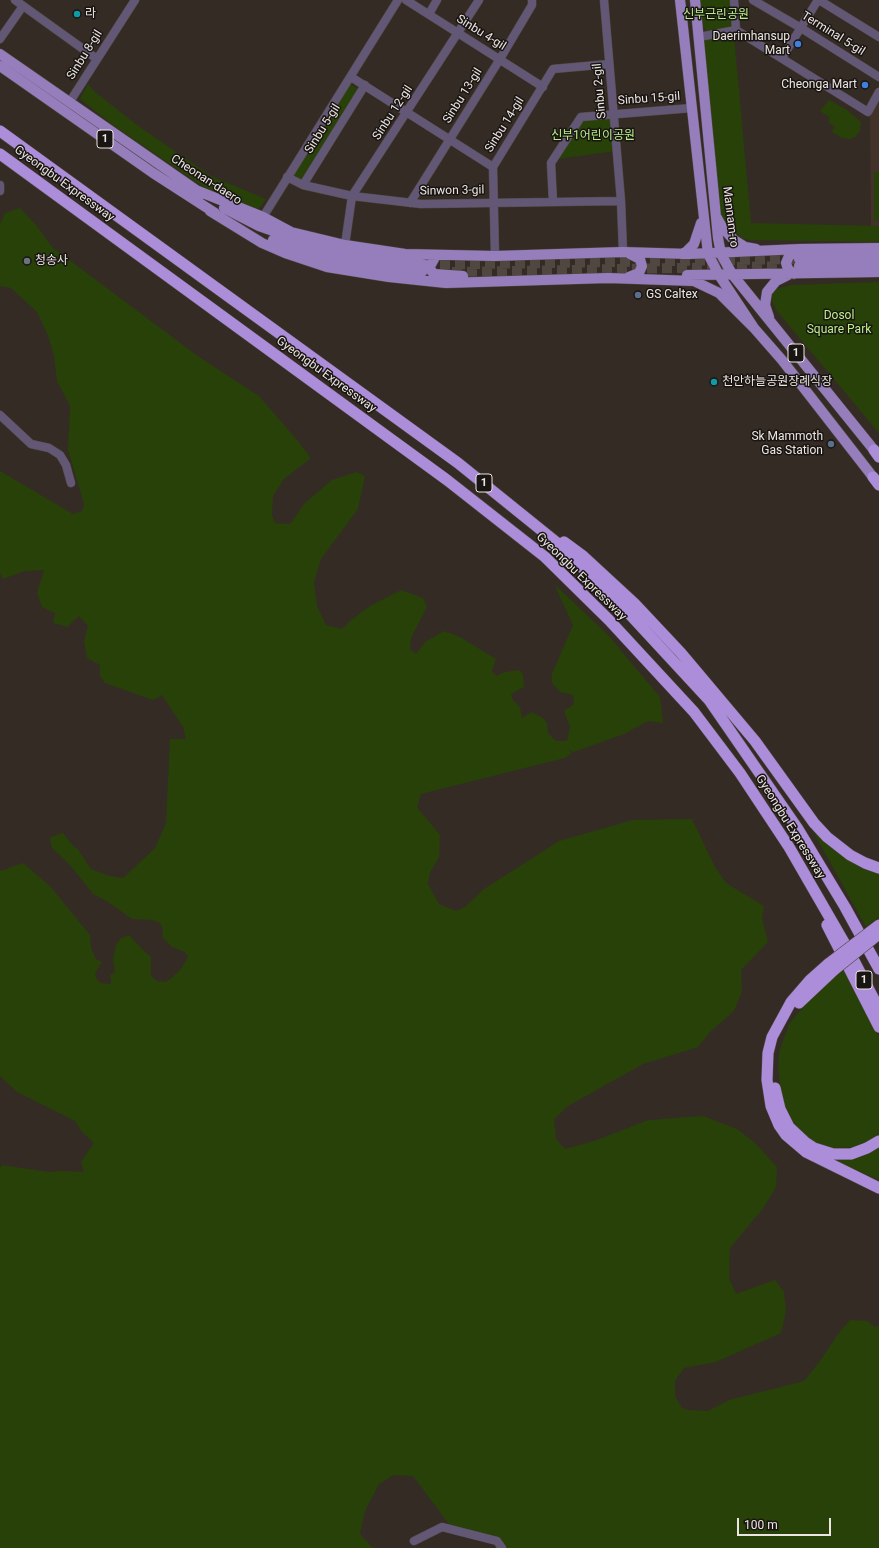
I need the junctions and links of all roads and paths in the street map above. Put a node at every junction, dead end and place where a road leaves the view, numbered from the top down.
1 (15, 0) edge
2 (135, 0) edge
3 (398, 0) edge
4 (406, 0) edge
5 (437, 0) edge
6 (479, 0) edge
7 (532, 0) edge
8 (604, 0) edge
9 (680, 0) edge
10 (695, 0) edge
11 (734, 0) edge
12 (753, 0) edge
13 (819, 0) edge
14 (23, 6) junction
15 (429, 14) junction
16 (801, 28) junction
17 (736, 30) junction
18 (458, 33) junction
19 (699, 37) junction
20 (879, 37) edge
21 (0, 39) edge
22 (0, 54) edge
23 (97, 58) junction
24 (782, 58) junction
25 (500, 59) junction
26 (609, 64) junction
27 (0, 66) edge
28 (351, 77) junction
29 (879, 78) edge
30 (365, 85) junction
31 (543, 86) junction
32 (879, 92) edge
33 (69, 103) junction
34 (692, 108) junction
35 (408, 112) junction
36 (614, 113) junction
37 (0, 131) edge
38 (450, 140) junction
39 (0, 154) edge
40 (493, 167) junction
41 (287, 177) junction
42 (303, 185) junction
43 (0, 186) edge
44 (0, 191) edge
45 (198, 192) junction
46 (352, 196) junction
47 (621, 201) junction
48 (494, 202) junction
49 (552, 202) junction
50 (410, 203) junction
51 (210, 211) junction
52 (703, 213) junction
53 (715, 214) junction
54 (263, 217) junction
55 (346, 245) junction
56 (879, 248) edge
57 (770, 251) junction
58 (624, 252) junction
59 (682, 254) junction
60 (708, 254) junction
61 (721, 254) junction
62 (441, 256) junction
63 (495, 256) junction
64 (879, 257) edge
65 (798, 262) junction
66 (879, 265) edge
67 (879, 272) edge
68 (719, 274) junction
69 (732, 274) junction
70 (627, 278) junction
71 (641, 278) junction
72 (528, 281) junction
73 (772, 324) junction
74 (754, 328) junction
75 (0, 415) edge
76 (878, 454) edge
77 (458, 463) junction
78 (877, 482) edge
79 (71, 483) dead end
80 (789, 847) junction
81 (879, 868) edge
82 (879, 925) edge
83 (879, 934) edge
84 (831, 967) junction
85 (879, 969) edge
86 (879, 1009) edge
87 (879, 1027) edge
88 (879, 1141) edge
89 (879, 1188) edge
90 (414, 1541) dead end
91 (502, 1548) edge

1 - 14 street
2 - 23 street, Sinbu 8-gil
3 - 28 street
4 - 15 street, Sinbu 4-gil
5 - 15 street
6 - 18 street, Sinbu 12-gil
7 - 25 street, Sinbu 13-gil
8 - 26 street, Sinbu 2-gil
9 - 34 main road
10 - 19 main road, Mannam-ro
11 - 17 street
12 - 16 street, Terminal 5-gil
13 - 16 street
13 - 20 street
14 - 21 street
14 - 23 street
15 - 18 street, Sinbu 4-gil
16 - 24 street
16 - 29 street, Terminal 5-gil
17 - 19 street
17 - 24 street
18 - 25 street, Sinbu 4-gil
18 - 35 street, Sinbu 12-gil
19 - 53 main road, Mannam-ro
22 - 33 main road, Cheonan-daero / 1
23 - 33 street, Sinbu 8-gil
24 - 32 street
25 - 31 street, Sinbu 4-gil
25 - 38 street, Sinbu 13-gil
26 - 31 street, Sinbu 14-gil
26 - 36 street, Sinbu 2-gil
27 - 51 main road, Cheonan-daero / 1
28 - 30 street
28 - 41 street
30 - 35 street
30 - 42 street, Sinbu 5-gil
31 - 40 street, Sinbu 14-gil
33 - 45 main road, Cheonan-daero / 1
34 - 36 street, Sinbu 15-gil
34 - 52 main road
35 - 38 street
35 - 46 street, Sinbu 12-gil
36 - 47 street, Sinbu 2-gil
36 - 49 street, Sinbu 15-gil
37 - 77 highway, Gyeongbu Expressway / 1
38 - 40 street
38 - 50 street, Sinbu 13-gil
39 - 80 highway, Gyeongbu Expressway / 1
40 - 48 street, Sinbu 14-gil
41 - 42 street, Sinwon 3-gil
41 - 54 street
42 - 46 street, Sinwon 3-gil
43 - 44 street
45 - 51 main road, Cheonan-daero
45 - 54 main road, 1
46 - 50 street, Sinwon 3-gil
46 - 55 street, Sinbu 12-gil
47 - 49 street, Sinwon 3-gil
47 - 58 street, Sinbu 2-gil
48 - 49 street, Sinwon 3-gil
48 - 50 street, Sinwon 3-gil
48 - 63 street, Sinbu 14-gil
51 - 72 main road, 1
52 - 59 main road
52 - 60 main road
53 - 57 main road
53 - 61 main road, Mannam-ro
54 - 55 main road, 1
55 - 62 main road, 1
56 - 65 main road
57 - 61 main road
57 - 65 main road
58 - 59 main road, 1
58 - 63 main road, 1
58 - 70 main road
59 - 60 main road, 1
60 - 61 main road, 1
60 - 68 main road
61 - 69 main road, Mannam-ro / 1
62 - 63 main road, 1
62 - 72 main road
64 - 65 main road
65 - 66 main road
65 - 67 main road
65 - 69 main road
65 - 73 main road
68 - 69 main road
68 - 71 main road
68 - 74 main road
69 - 73 main road, Mannam-ro / 1
70 - 71 main road, 1
70 - 72 main road, 1
71 - 74 main road
73 - 76 main road, Mannam-ro / 1
74 - 78 main road
75 - 79 street
77 - 81 highway
77 - 85 highway, Gyeongbu Expressway / 1
80 - 86 highway, Gyeongbu Expressway / 1
80 - 87 highway
82 - 84 highway, bridge
83 - 84 highway, bridge
84 - 88 highway
84 - 89 highway
90 - 91 street

